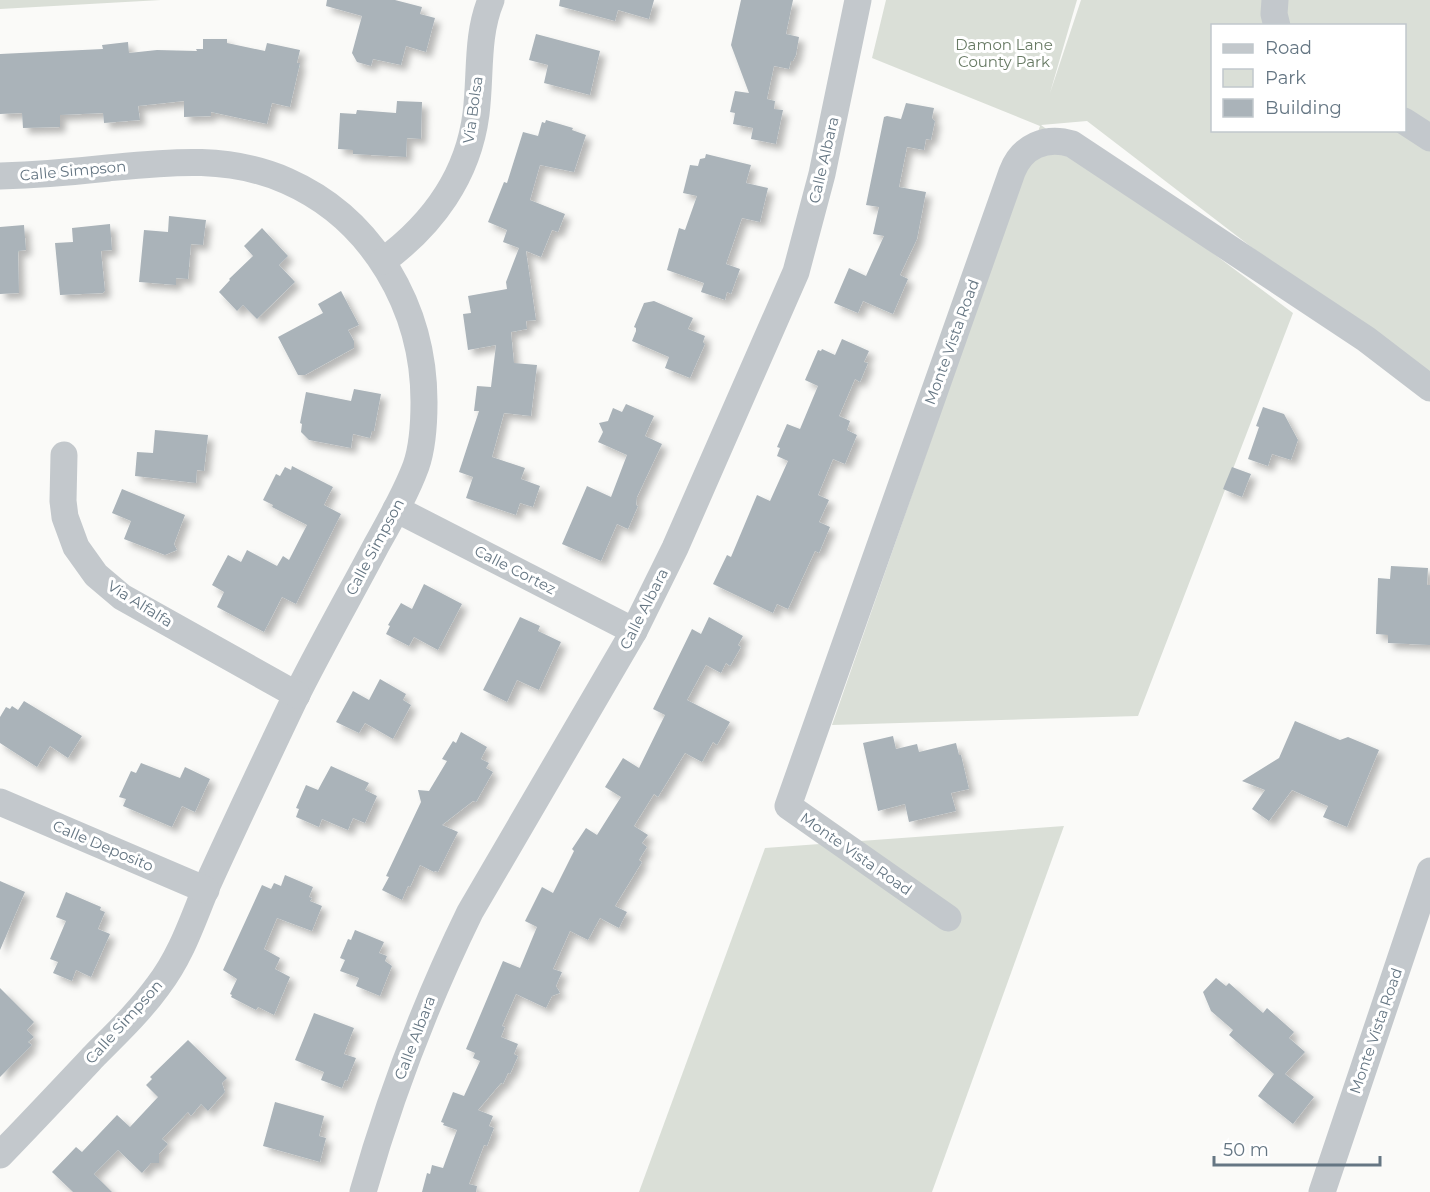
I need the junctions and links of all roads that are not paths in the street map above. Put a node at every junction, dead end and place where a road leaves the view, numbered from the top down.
1 (490, 0) edge
2 (858, 0) edge
3 (1275, 0) edge
4 (1276, 24) edge
5 (1406, 122) edge
6 (1430, 138) edge
7 (0, 176) edge
8 (383, 261) junction
9 (1430, 388) edge
10 (64, 455) dead end
11 (396, 509) junction
12 (634, 631) junction
13 (297, 695) junction
14 (0, 802) edge
15 (1430, 871) edge
16 (206, 890) junction
17 (948, 918) dead end
18 (0, 1155) edge
19 (363, 1192) edge
20 (1322, 1192) edge

1 - 8 street, Via Bolsa
2 - 12 street, Calle Albara
3 - 4 street
5 - 6 street
7 - 8 street, Calle Simpson
8 - 11 street, Calle Simpson
9 - 17 street, Monte Vista Road
10 - 13 street, Via Alfalfa
11 - 12 street, Calle Cortez
11 - 13 street, Calle Simpson
12 - 19 street, Calle Albara
13 - 16 street, Calle Simpson
14 - 16 street, Calle Deposito
15 - 20 street, Monte Vista Road
16 - 18 street, Calle Simpson

